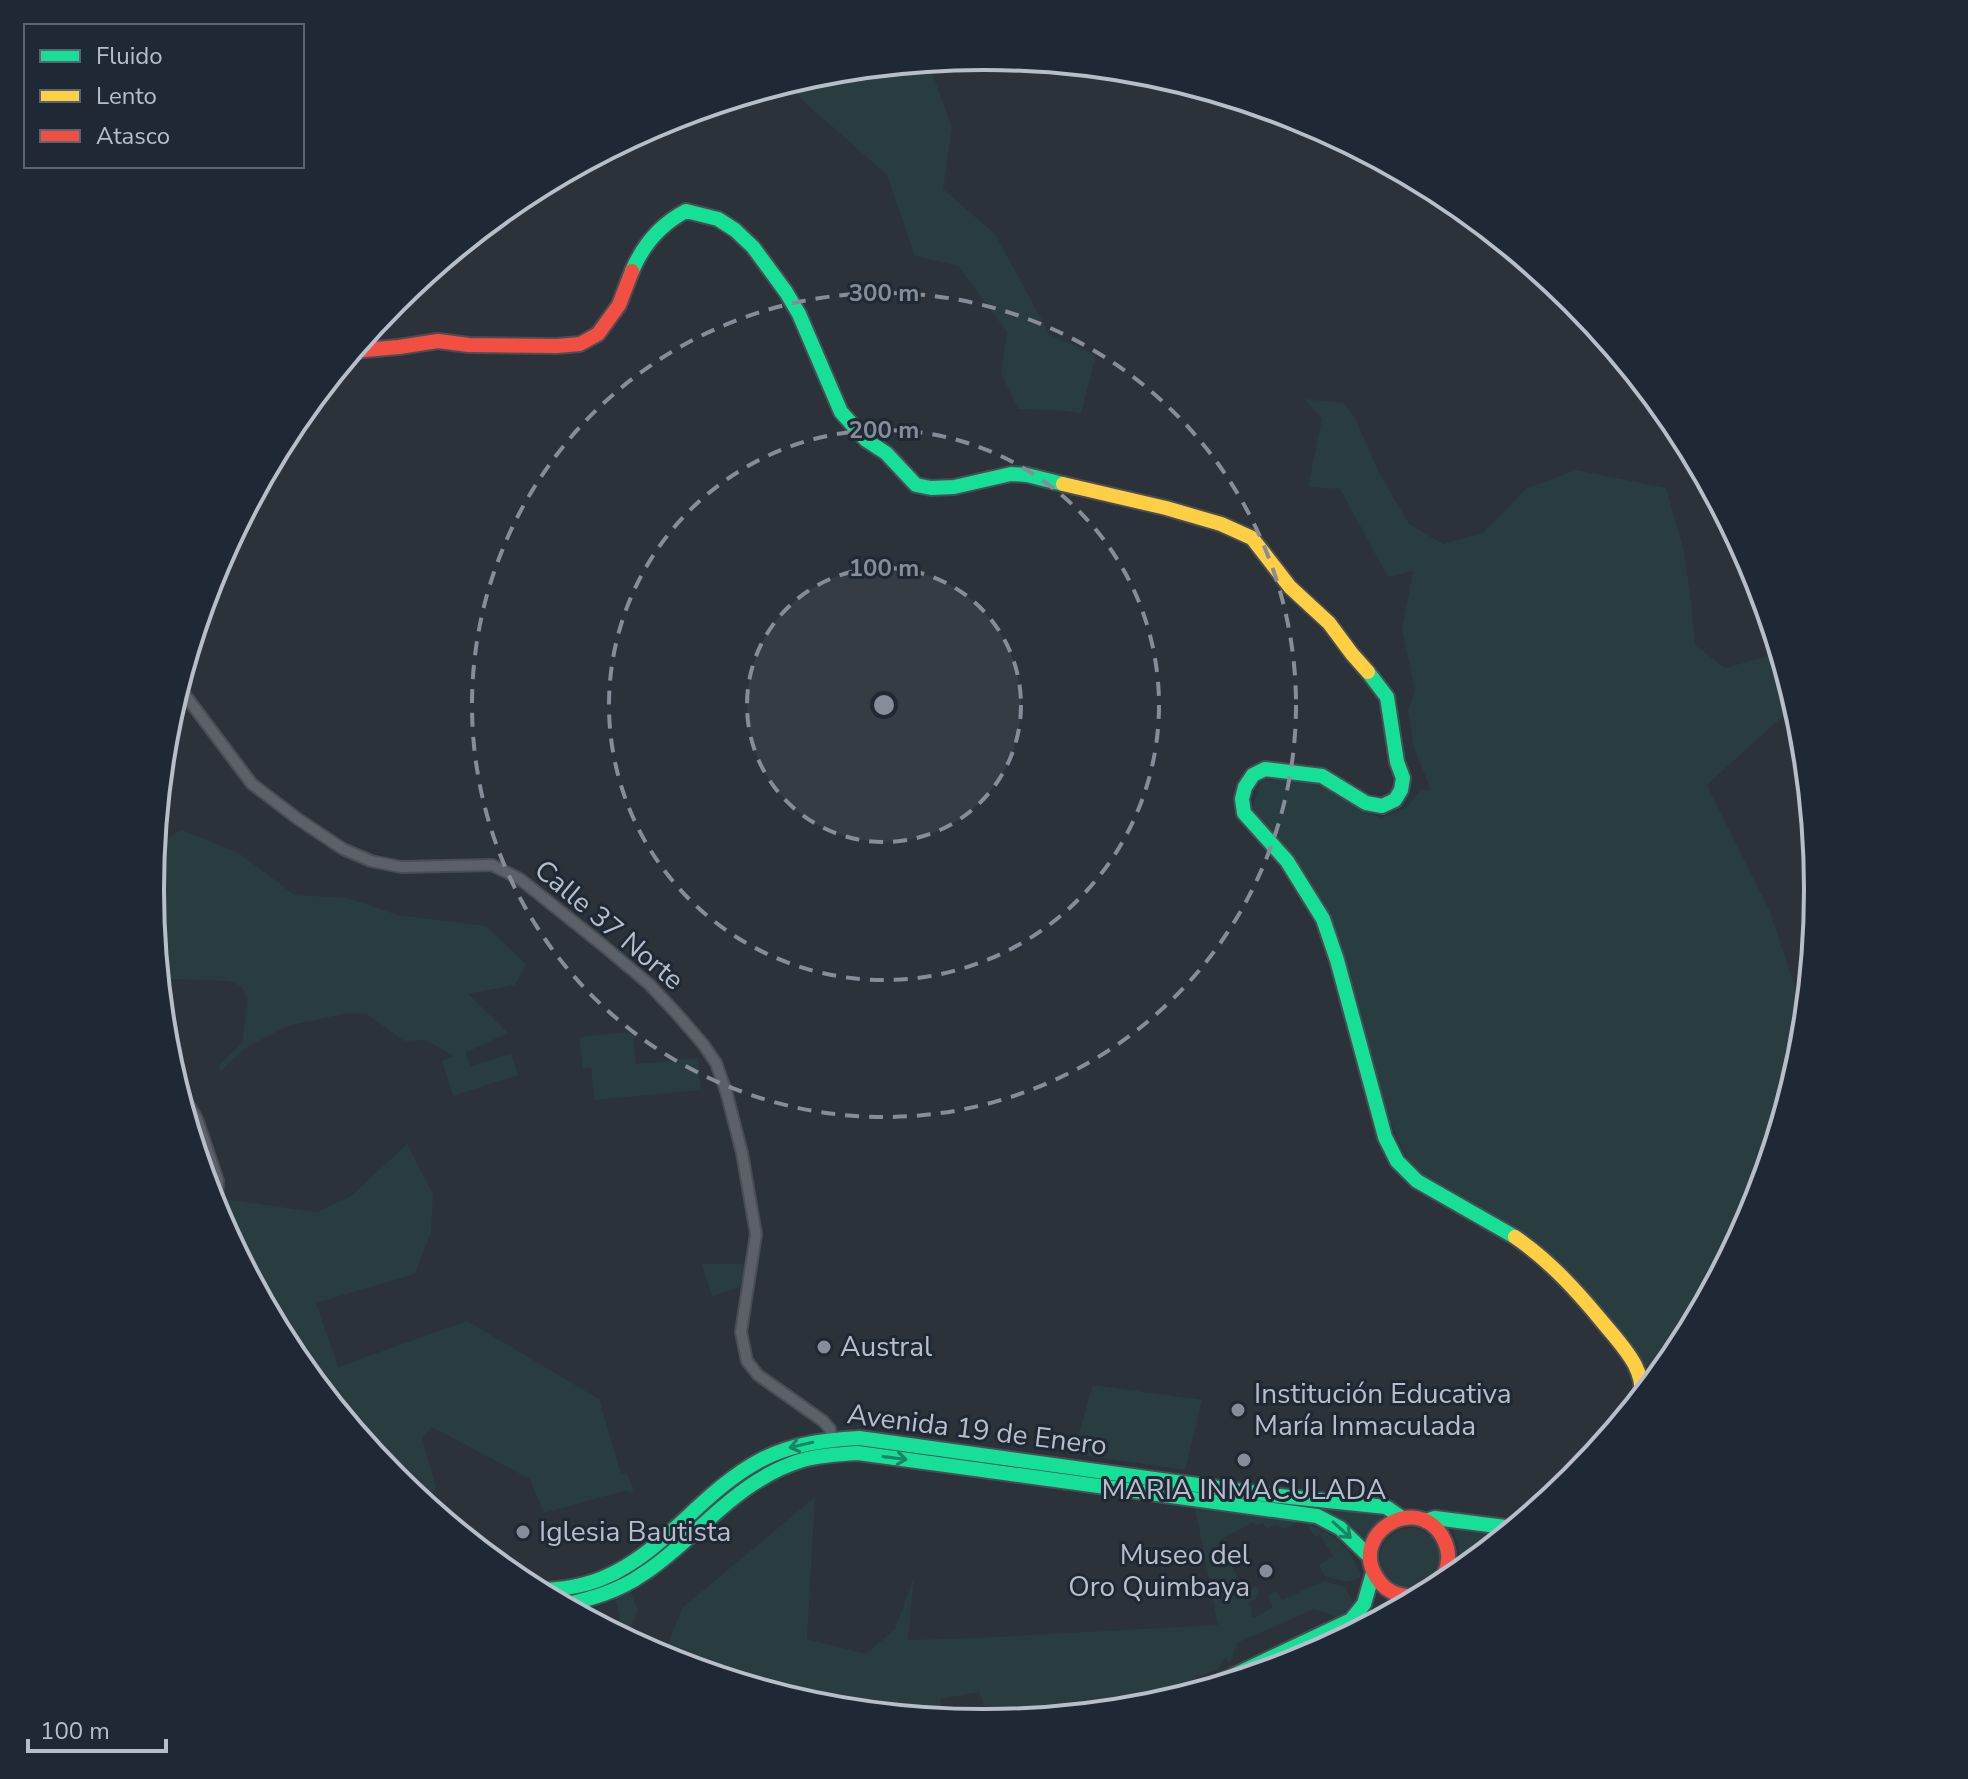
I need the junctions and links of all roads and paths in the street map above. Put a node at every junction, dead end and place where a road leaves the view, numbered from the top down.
1 (367, 350) edge
2 (187, 698) edge
3 (202, 1132) edge
4 (213, 1166) edge
5 (1640, 1379) edge
6 (832, 1439) junction
7 (832, 1455) junction
8 (1402, 1518) junction
9 (1426, 1521) junction
10 (1500, 1526) edge
11 (1370, 1557) junction
12 (1450, 1563) edge
13 (1373, 1573) junction
14 (560, 1590) edge
15 (1399, 1596) edge
16 (579, 1602) edge
17 (1279, 1654) edge

1 - 5 main road
2 - 6 street, Calle 37 Norte
3 - 4 street
6 - 7 street
6 - 8 main road, Avenida 19 de Enero
6 -> 14 main road, Avenida 19 de Enero
7 -> 11 main road, Avenida 19 de Enero
7 - 16 main road, Avenida 19 de Enero
8 - 9 main road, Avenida 19 de Enero
8 - 11 main road
9 - 10 main road, Avenida 19 de Enero
9 - 12 main road
11 - 13 main road
13 - 15 main road
13 - 17 main road

